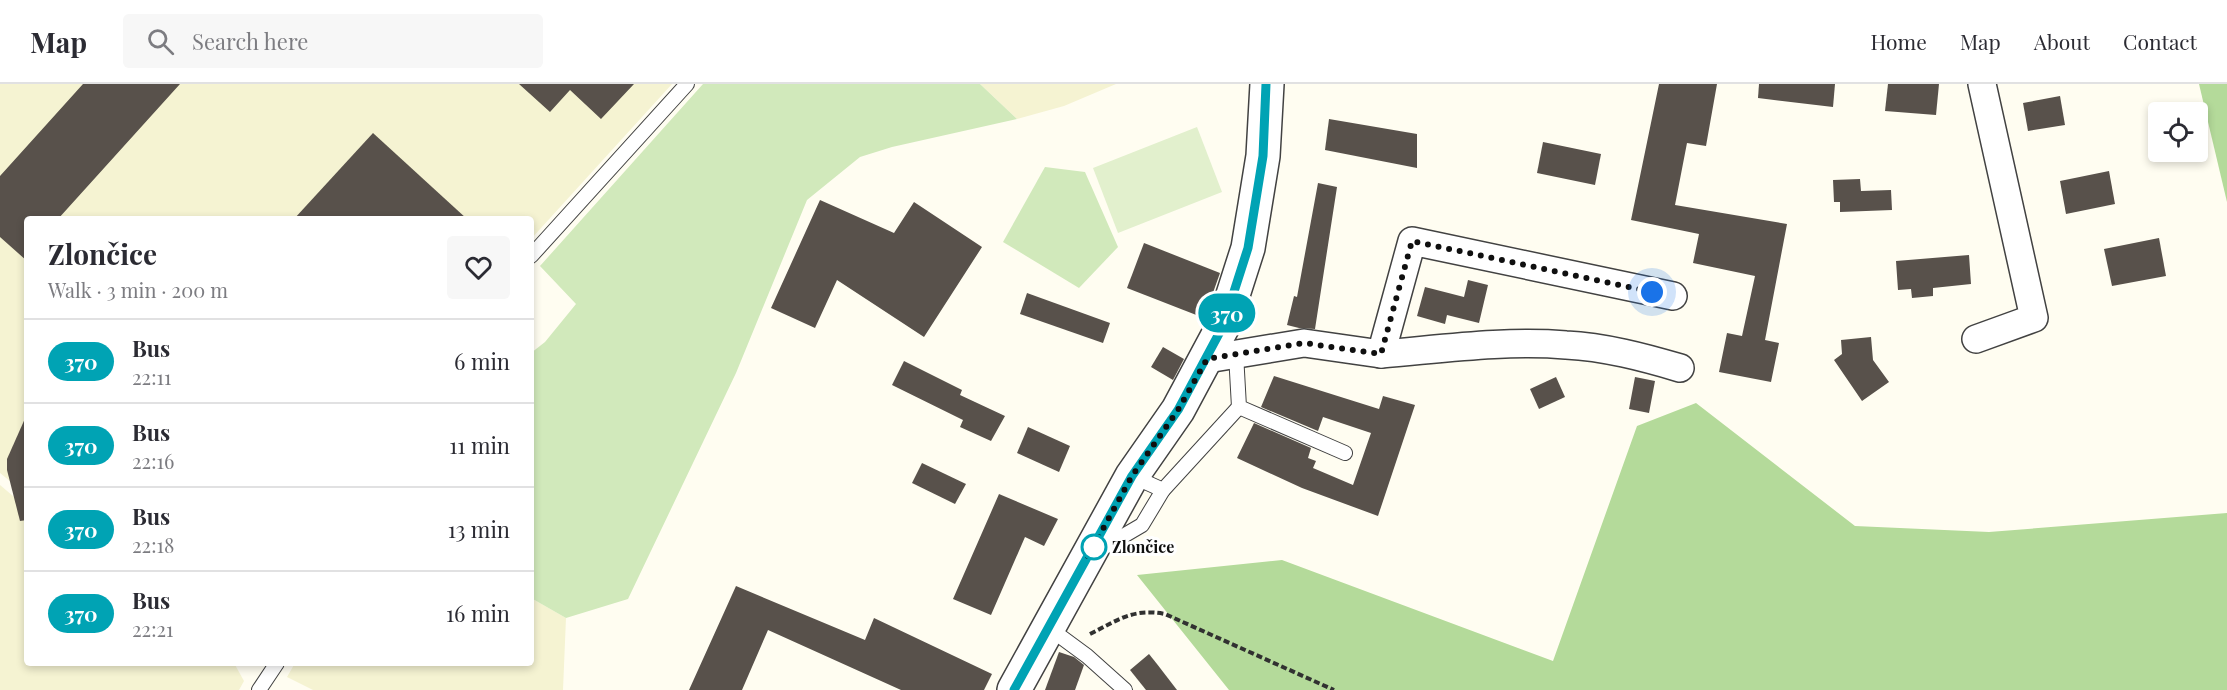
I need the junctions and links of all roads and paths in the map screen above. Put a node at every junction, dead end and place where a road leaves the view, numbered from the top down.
1 (687, 84) edge
2 (1266, 84) edge
3 (1982, 84) edge
4 (534, 253) edge
5 (1673, 296) dead end
6 (1976, 339) dead end
7 (1381, 354) junction
8 (1221, 356) junction
9 (1680, 368) dead end
10 (1239, 407) junction
11 (1345, 453) dead end
12 (1132, 476) junction
13 (1163, 490) junction
14 (1088, 556) junction
15 (1060, 636) junction
16 (275, 666) edge
17 (259, 690) edge
18 (1015, 690) edge
19 (1125, 690) edge
20 (1334, 690) edge

1 - 4 lane
2 - 8 street
3 - 6 street
5 - 7 street
7 - 8 street
7 - 9 street
8 - 10 lane
8 - 12 street
10 - 11 lane
10 - 13 lane
12 - 13 lane
12 - 14 street
13 - 14 lane
14 - 15 street
15 - 18 street
15 - 19 lane
15 - 20 path
16 - 17 lane

